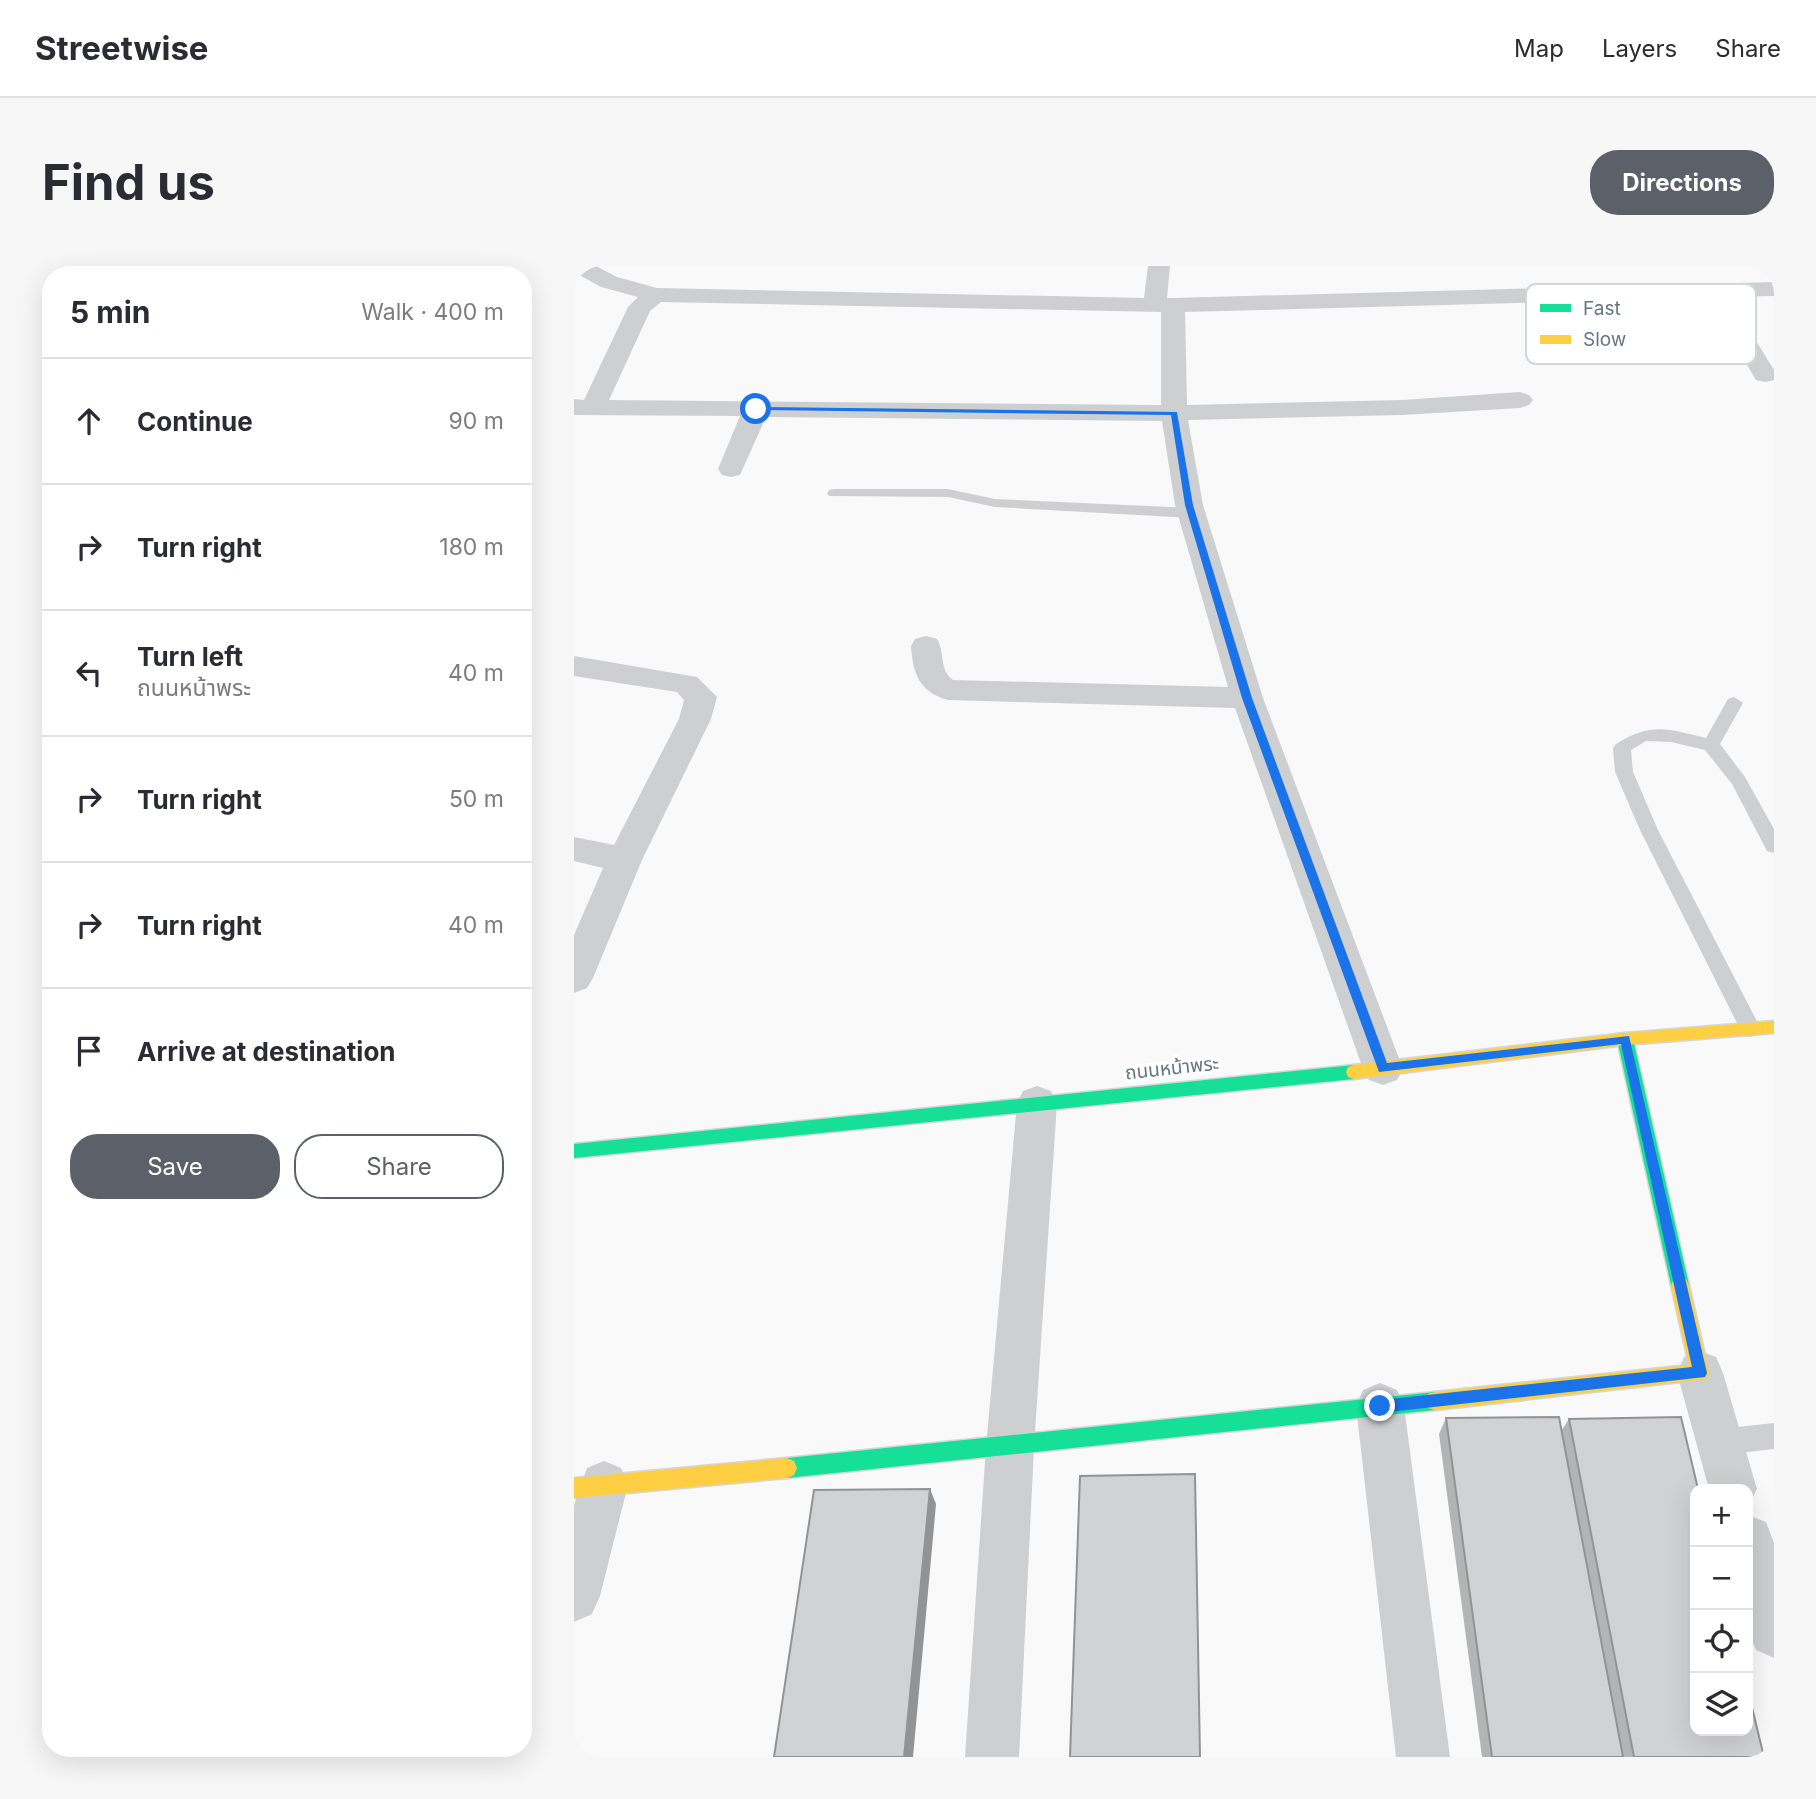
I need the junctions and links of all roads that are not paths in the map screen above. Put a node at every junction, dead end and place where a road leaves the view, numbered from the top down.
1 (579, 266) edge
2 (1159, 266) edge
3 (1774, 289) edge
4 (1756, 290) edge
5 (656, 295) junction
6 (1526, 296) edge
7 (1164, 305) junction
8 (1756, 360) edge
9 (1765, 375) dead end
10 (1520, 400) dead end
11 (584, 407) edge
12 (756, 409) junction
13 (1174, 413) junction
14 (731, 469) dead end
15 (834, 494) dead end
16 (1192, 513) junction
17 (926, 646) dead end
18 (574, 666) edge
19 (1247, 698) junction
20 (1734, 703) dead end
21 (1711, 745) junction
22 (1774, 846) edge
23 (574, 849) edge
24 (624, 860) junction
25 (574, 978) edge
26 (1774, 1027) edge
27 (1750, 1029) junction
28 (1625, 1039) junction
29 (1383, 1069) junction
30 (1037, 1103) junction
31 (574, 1151) edge
32 (1700, 1373) junction
33 (1380, 1406) junction
34 (1774, 1436) edge
35 (1720, 1442) junction
36 (1010, 1447) junction
37 (1732, 1484) edge
38 (589, 1486) edge
39 (1759, 1560) edge
40 (574, 1597) edge
41 (1774, 1632) edge
42 (992, 1757) edge
43 (1423, 1757) edge

1 - 5 street
2 - 7 street
3 - 4 street
5 - 7 street
5 - 11 street
6 - 7 street
7 - 13 street
8 - 9 street
10 - 13 street
11 - 12 street
12 - 13 street
12 - 14 street
13 - 16 street
15 - 16 lane
16 - 19 street
17 - 19 street
18 - 24 street
19 - 29 street
20 - 21 lane
21 - 22 lane
21 - 27 lane
23 - 24 street
24 - 25 street
26 - 27 street, ถนนหน้าพระ
27 - 28 street, ถนนหน้าพระ
28 - 29 street, ถนนหน้าพระ
28 - 32 street
29 - 30 street, ถนนหน้าพระ
30 - 31 street, ถนนหน้าพระ
30 - 36 street
32 - 33 street
32 - 35 street
33 - 36 street
33 - 43 street
34 - 35 lane
35 - 37 street
36 - 38 street
36 - 42 street
38 - 40 street
39 - 41 street

